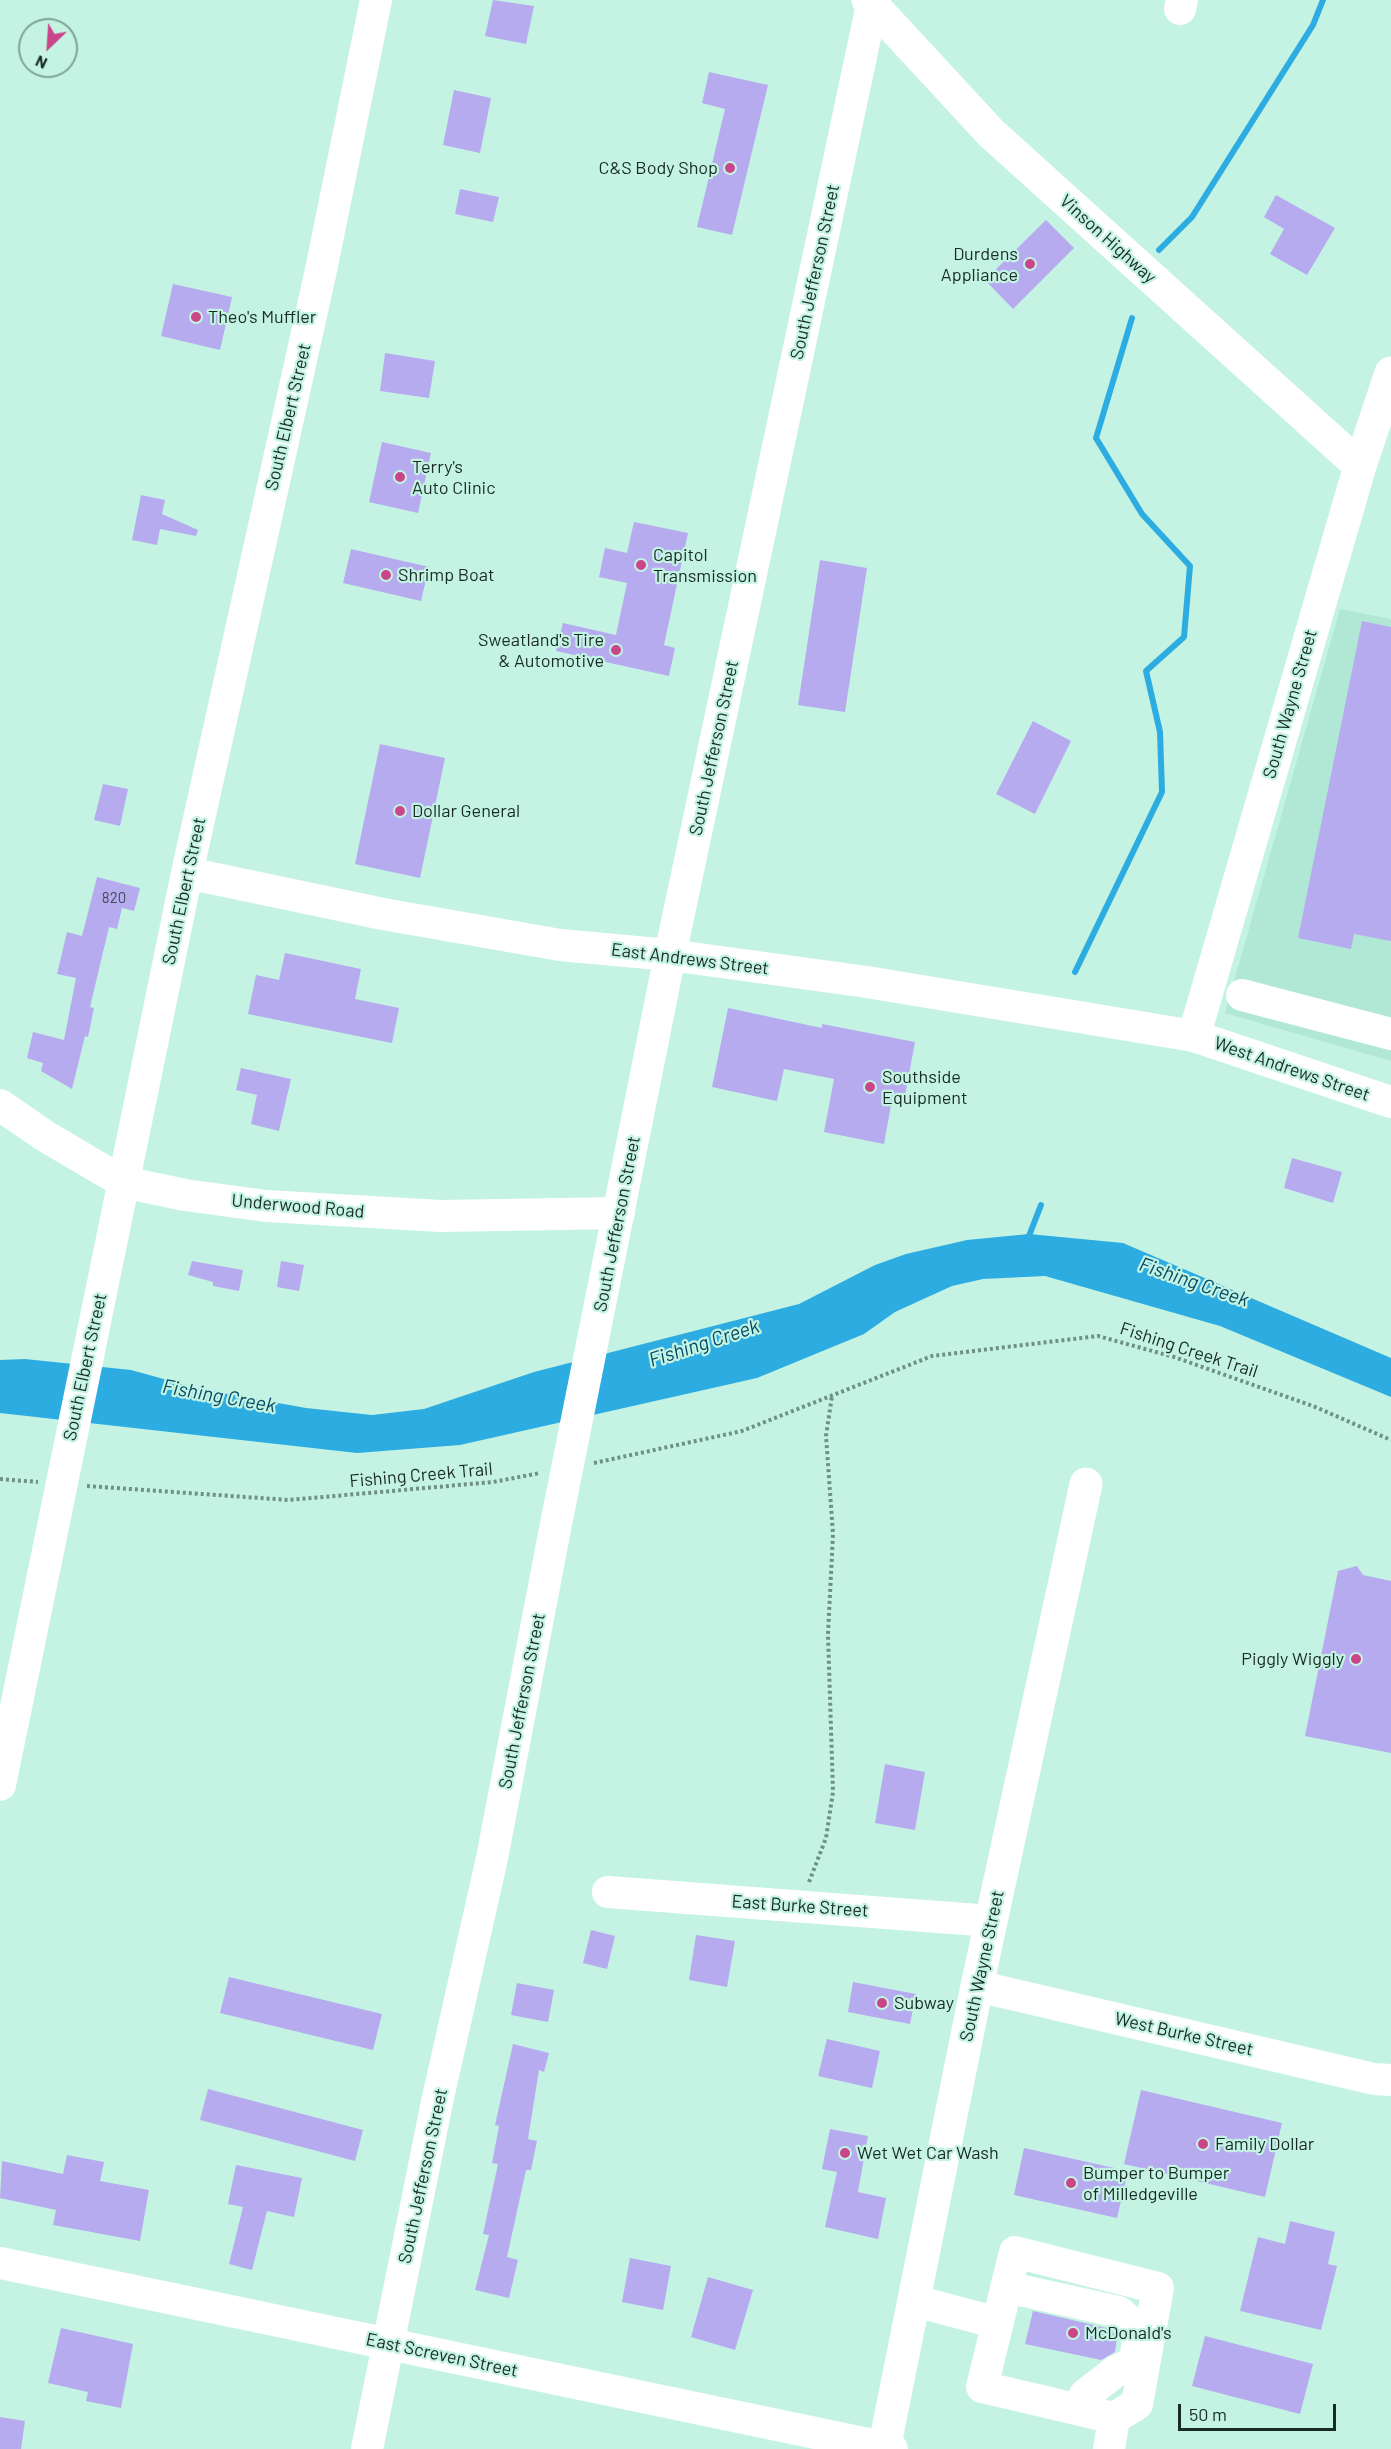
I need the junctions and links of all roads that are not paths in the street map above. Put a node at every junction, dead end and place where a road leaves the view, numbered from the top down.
1 (376, 0) edge
2 (871, 2) edge
3 (1391, 373) edge
4 (1360, 466) junction
5 (187, 873) junction
6 (670, 955) junction
7 (1242, 995) dead end
8 (1391, 1034) edge
9 (1194, 1036) junction
10 (1391, 1102) edge
11 (0, 1105) edge
12 (123, 1182) junction
13 (619, 1213) junction
14 (1086, 1484) dead end
15 (0, 1785) edge
16 (608, 1892) dead end
17 (991, 1921) junction
18 (977, 1986) junction
19 (1391, 2080) edge
20 (0, 2263) edge
21 (1006, 2287) junction
22 (915, 2301) junction
23 (998, 2323) junction
24 (389, 2344) junction
25 (1005, 2393) junction
26 (1114, 2418) junction
27 (887, 2448) edge
28 (367, 2449) edge
29 (1108, 2449) edge

1 - 5 street, South Elbert Street
2 - 4 main road, Vinson Highway
2 - 6 street, South Jefferson Street
3 - 4 main road, South Wayne Street
4 - 9 main road, South Wayne Street
5 - 6 street, East Andrews Street
5 - 12 street, South Elbert Street
6 - 9 street, East Andrews Street
6 - 13 street, South Jefferson Street
7 - 8 street
9 - 10 street, West Andrews Street
11 - 12 street, Underwood Road
12 - 13 street, Underwood Road
12 - 15 street, South Elbert Street
13 - 24 street, South Jefferson Street
14 - 17 main road, South Wayne Street
16 - 17 street, East Burke Street
17 - 18 main road, South Wayne Street
18 - 19 street, West Burke Street
18 - 22 main road, South Wayne Street
20 - 24 street, East Screven Street
21 - 23 street
21 - 25 street
21 - 26 street
22 - 23 street
22 - 27 main road, South Wayne Street
23 - 25 street
24 - 27 street, East Screven Street
24 - 28 street, South Jefferson Street
25 - 26 street
26 - 29 street

